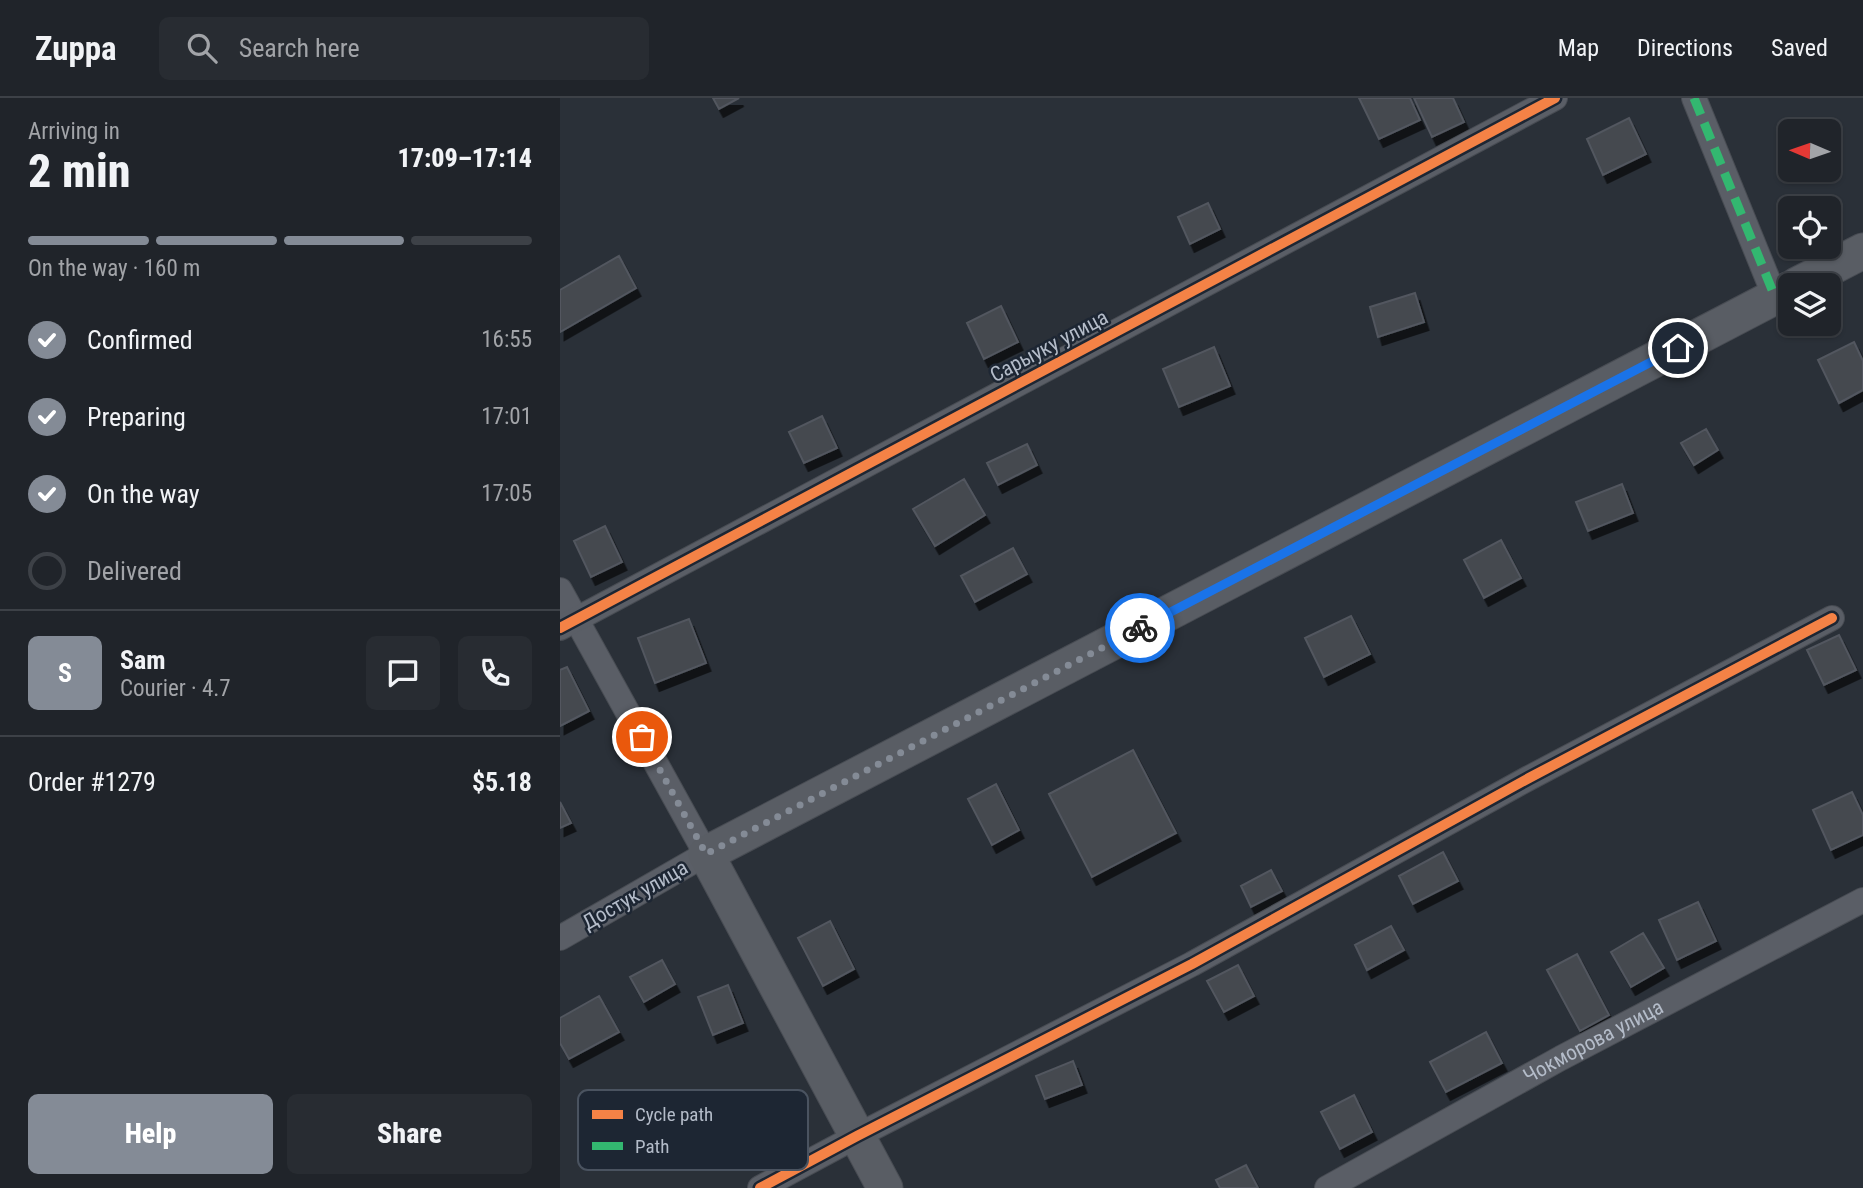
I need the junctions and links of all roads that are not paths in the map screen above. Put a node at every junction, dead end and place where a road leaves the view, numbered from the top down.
1 (1555, 98) edge
2 (1694, 98) edge
3 (1863, 251) edge
4 (1780, 273) edge
5 (1821, 273) edge
6 (1778, 295) edge
7 (560, 590) edge
8 (1832, 618) dead end
9 (568, 624) edge
10 (706, 854) junction
11 (1863, 900) edge
12 (560, 938) edge
13 (857, 1136) junction
14 (808, 1162) edge
15 (794, 1170) edge
16 (760, 1188) edge
17 (885, 1188) edge
18 (1327, 1188) edge

1 - 9 street, Сарыуку улица
2 - 4 street
3 - 5 main road, Достук улица
6 - 10 main road, Достук улица
7 - 9 street
8 - 13 street
9 - 10 street
10 - 12 street, Достук улица
10 - 13 main road
11 - 18 street, Чокморова улица
13 - 14 street
13 - 17 main road
15 - 16 street

